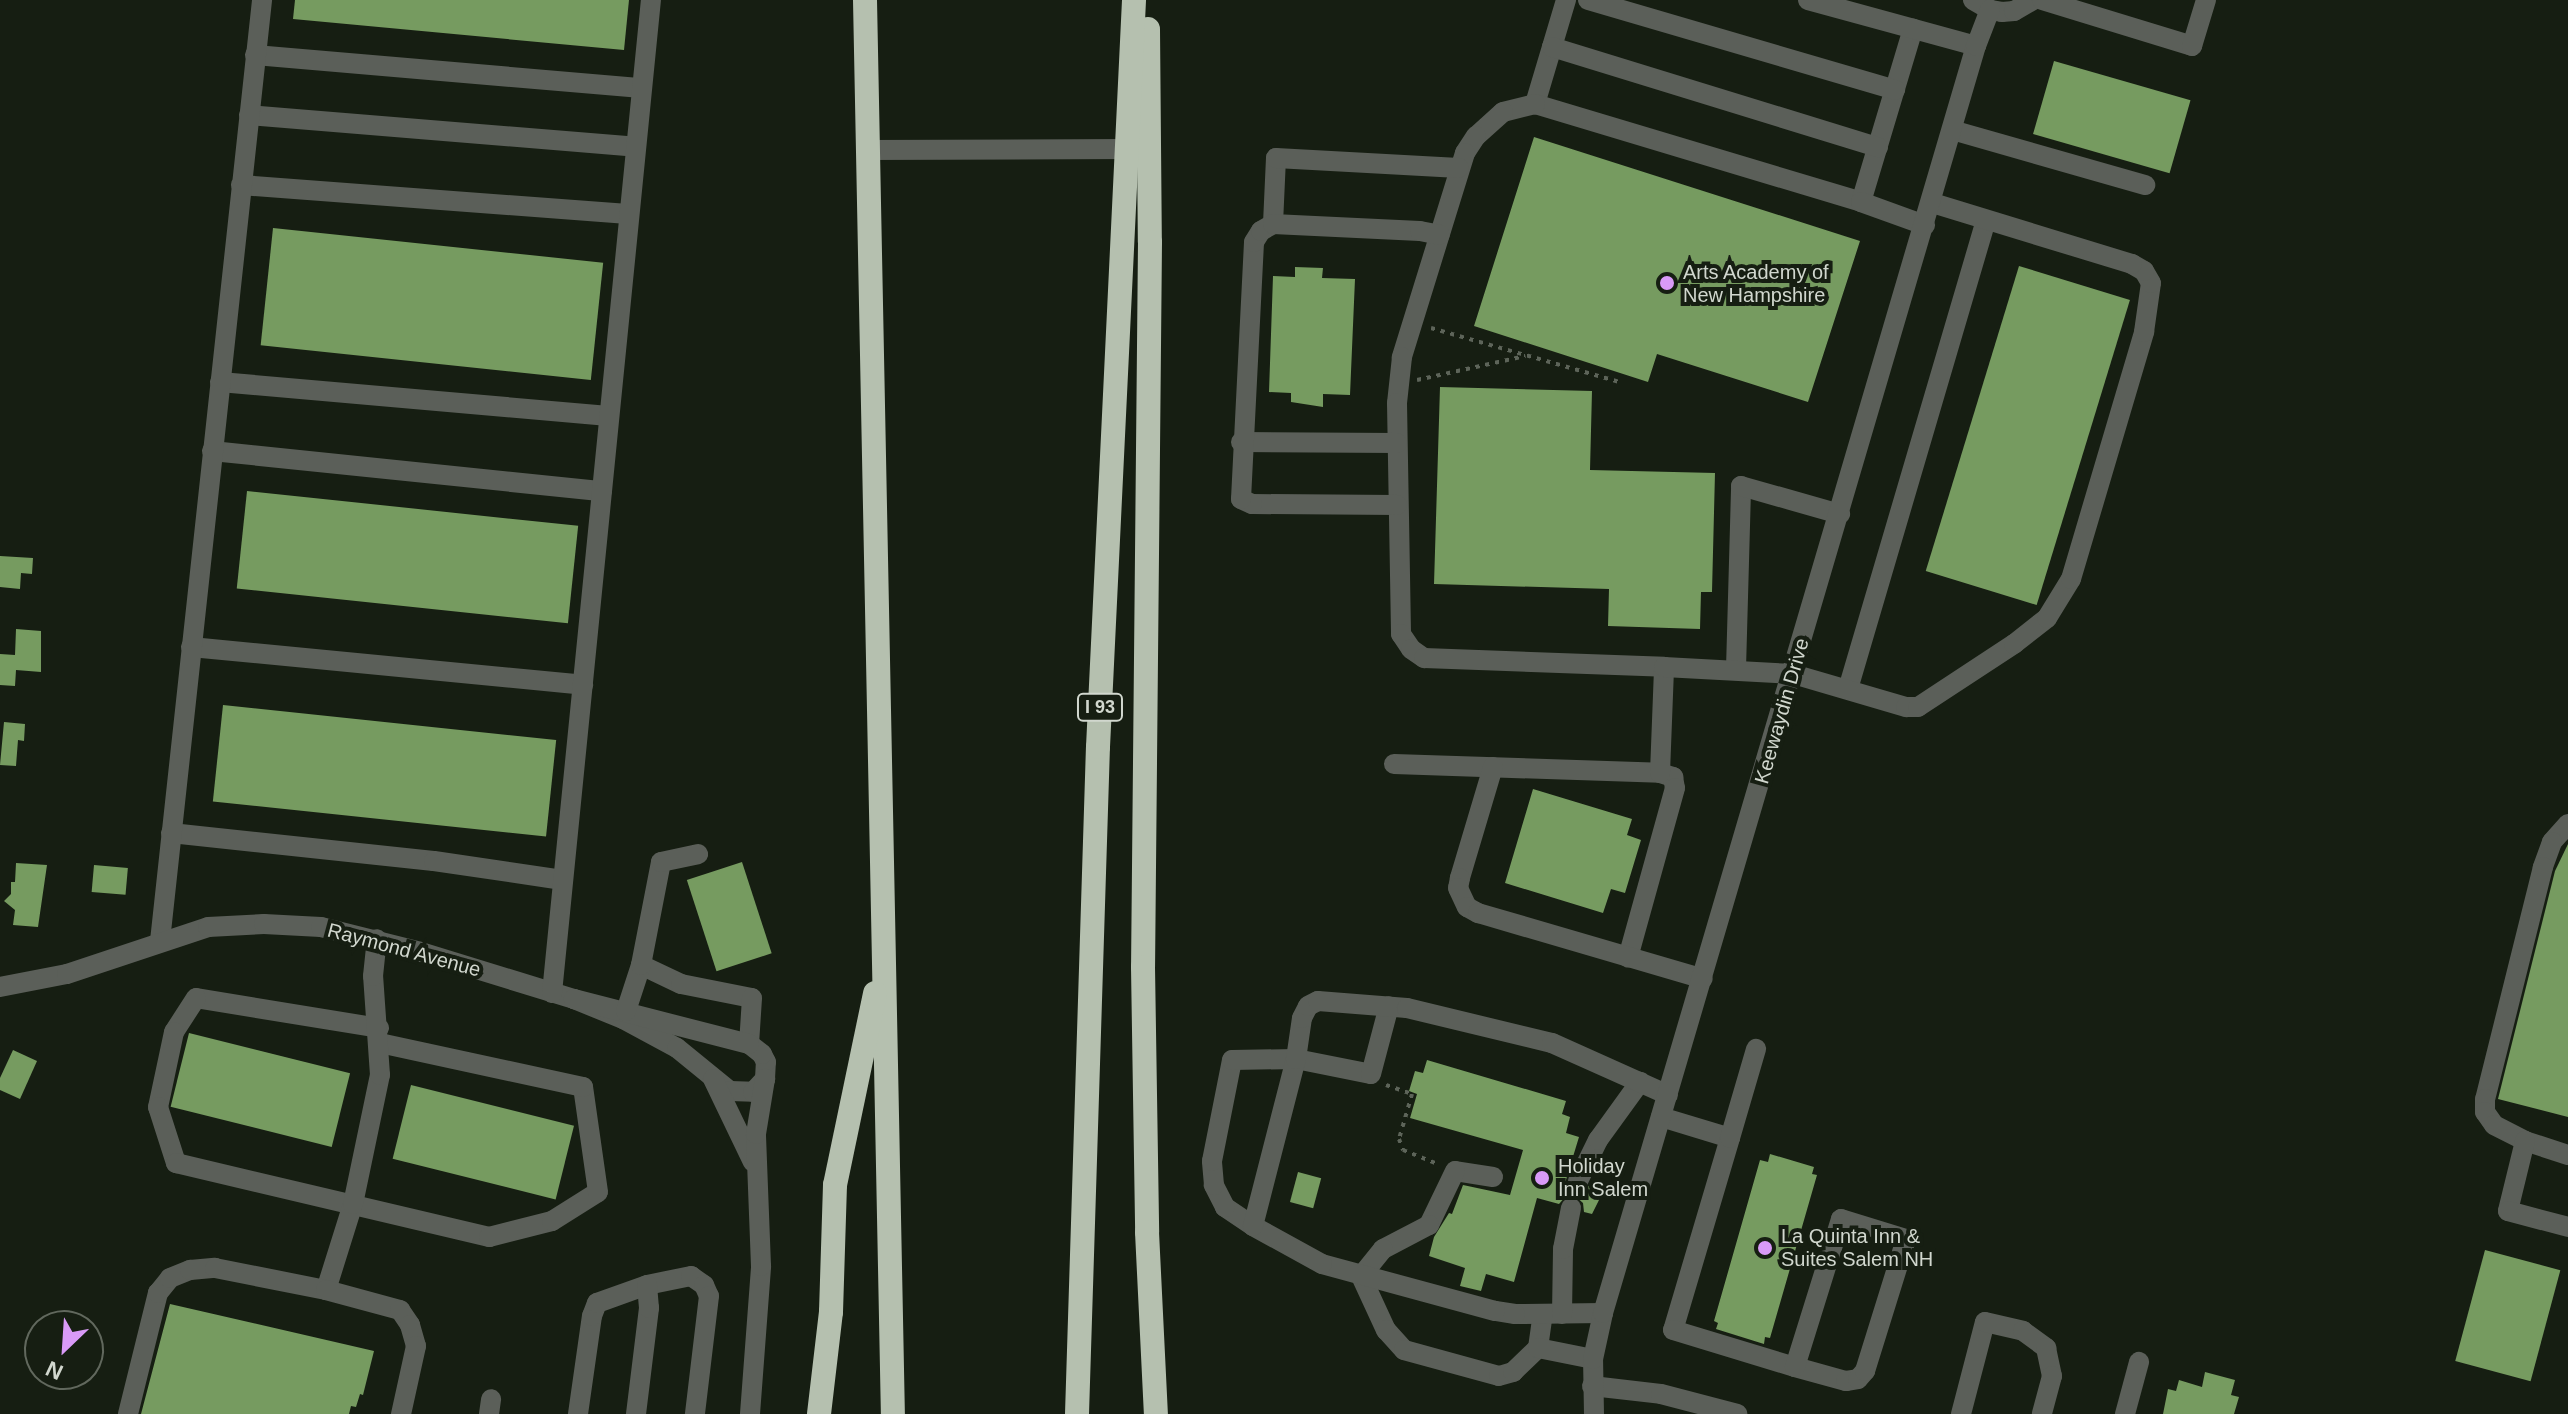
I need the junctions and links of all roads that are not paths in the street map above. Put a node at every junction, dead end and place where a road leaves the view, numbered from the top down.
1 (262, 0) edge
2 (651, 0) edge
3 (865, 0) edge
4 (1134, 0) edge
5 (1147, 0) edge
6 (1566, 0) edge
7 (1588, 0) edge
8 (1808, 0) edge
9 (2033, 0) edge
10 (2042, 0) edge
11 (2206, 0) edge
12 (1981, 5) edge
13 (1854, 6) edge
14 (1913, 29) junction
15 (1976, 46) junction
16 (1552, 47) junction
17 (255, 55) junction
18 (642, 88) junction
19 (1895, 90) junction
20 (1535, 104) junction
21 (249, 115) junction
22 (1952, 130) junction
23 (636, 147) junction
24 (1878, 147) junction
25 (1127, 149) junction
26 (868, 150) junction
27 (1459, 168) junction
28 (241, 185) junction
29 (2145, 185) dead end
30 (1861, 202) junction
31 (1932, 203) junction
32 (628, 214) junction
33 (1986, 220) junction
34 (1273, 224) junction
35 (1925, 225) junction
36 (1440, 235) junction
37 (220, 382) junction
38 (609, 416) junction
39 (1241, 442) junction
40 (1397, 443) junction
41 (212, 451) junction
42 (602, 491) junction
43 (1397, 505) junction
44 (1840, 514) junction
45 (191, 647) junction
46 (1664, 667) junction
47 (1736, 669) junction
48 (1793, 674) junction
49 (583, 685) junction
50 (1848, 689) junction
51 (1394, 764) dead end
52 (1493, 767) junction
53 (1660, 773) junction
54 (2568, 824) edge
55 (171, 833) junction
56 (698, 854) dead end
57 (563, 880) junction
58 (377, 939) junction
59 (160, 941) junction
60 (884, 949) junction
61 (1628, 958) junction
62 (641, 965) junction
63 (1703, 979) junction
64 (0, 987) edge
65 (552, 993) junction
66 (574, 999) junction
67 (1389, 1006) junction
68 (626, 1011) junction
69 (379, 1035) junction
70 (749, 1044) junction
71 (1756, 1049) dead end
72 (1296, 1059) junction
73 (713, 1079) junction
74 (765, 1079) junction
75 (1640, 1082) junction
76 (1668, 1095) junction
77 (1661, 1117) junction
78 (1730, 1138) junction
79 (2525, 1141) junction
80 (2568, 1155) edge
81 (754, 1165) junction
82 (1493, 1177) dead end
83 (1578, 1181) dead end
84 (353, 1204) junction
85 (1571, 1208) dead end
86 (1253, 1226) junction
87 (2568, 1227) edge
88 (1361, 1276) junction
89 (647, 1285) junction
90 (326, 1290) junction
91 (1603, 1313) junction
92 (1552, 1314) junction
93 (1538, 1348) junction
94 (1593, 1359) junction
95 (2139, 1362) dead end
96 (1795, 1367) junction
97 (1592, 1386) junction
98 (1661, 1404) edge
99 (128, 1414) edge
100 (401, 1414) edge
101 (578, 1414) edge
102 (636, 1414) edge
103 (695, 1414) edge
104 (750, 1414) edge
105 (819, 1414) edge
106 (893, 1414) edge
107 (1077, 1414) edge
108 (1156, 1414) edge
109 (1594, 1414) edge
110 (1737, 1414) edge
111 (1961, 1414) edge
112 (2042, 1414) edge
113 (2125, 1414) edge

1 - 17 street
2 - 18 street
3 - 26 highway
4 - 25 highway, I 93
5 - 108 highway
6 - 16 street
7 - 19 street
8 - 13 street
9 - 12 street, Keewaydin Drive
10 - 11 street
12 - 15 street, Keewaydin Drive
13 - 14 street
14 - 15 street
14 - 19 street
15 - 22 street, Keewaydin Drive
16 - 20 street
16 - 24 street
17 - 18 street
17 - 21 street
18 - 23 street
19 - 24 street
20 - 27 street
20 - 30 street
21 - 23 street
21 - 28 street
22 - 29 street
22 - 31 street, Keewaydin Drive
23 - 32 street
24 - 30 street
25 - 26 street
25 - 107 highway, I 93
26 - 60 highway
27 - 34 street
27 - 36 street
28 - 32 street
28 - 37 street
30 - 35 street
31 - 33 street
31 - 35 street, Keewaydin Drive
32 - 38 street
33 - 50 street
33 - 50 street
34 - 36 street
34 - 39 street
35 - 44 street, Keewaydin Drive
36 - 40 street
37 - 38 street
37 - 41 street
38 - 42 street
39 - 40 street
39 - 43 street
40 - 43 street
41 - 42 street
41 - 45 street
42 - 49 street
43 - 46 street
44 - 47 street
44 - 48 street, Keewaydin Drive
45 - 49 street
45 - 55 street
46 - 47 street
46 - 53 street
47 - 48 street
48 - 50 street
48 - 63 street, Keewaydin Drive
49 - 57 street
51 - 52 street
52 - 53 street
52 - 61 street
53 - 61 street
54 - 79 street
55 - 57 street
55 - 59 street
56 - 62 street
57 - 65 street
58 - 59 street, Raymond Avenue
58 - 65 street, Raymond Avenue
58 - 69 street
59 - 64 street, Raymond Avenue
60 - 105 highway
60 - 106 highway
61 - 63 street
62 - 68 street
62 - 70 street
63 - 76 street, Keewaydin Drive
65 - 66 street, Raymond Avenue
66 - 68 street, Raymond Avenue
66 - 73 street, Raymond Avenue
67 - 72 street
67 - 72 street
67 - 75 street
68 - 70 street, Raymond Avenue
69 - 84 street
69 - 84 street
69 - 84 street
70 - 74 street
71 - 78 street
72 - 86 street
72 - 86 street
73 - 74 street, Raymond Avenue
73 - 81 street
74 - 81 street
75 - 76 street
75 - 83 street
76 - 77 street, Keewaydin Drive
77 - 78 street
77 - 91 street, Keewaydin Drive
78 - 96 street
79 - 80 street
79 - 87 street
81 - 104 street
82 - 88 street
84 - 90 street
85 - 92 street
86 - 88 street
88 - 92 street
88 - 93 street
89 - 101 street
89 - 102 street
89 - 103 street
90 - 99 street
90 - 100 street
91 - 92 street
91 - 94 street, Keewaydin Drive
92 - 93 street
93 - 94 street
94 - 97 street, Keewaydin Drive
95 - 113 street
96 - 96 street
97 - 98 street
97 - 109 street, Keewaydin Drive
98 - 110 street
111 - 112 street

